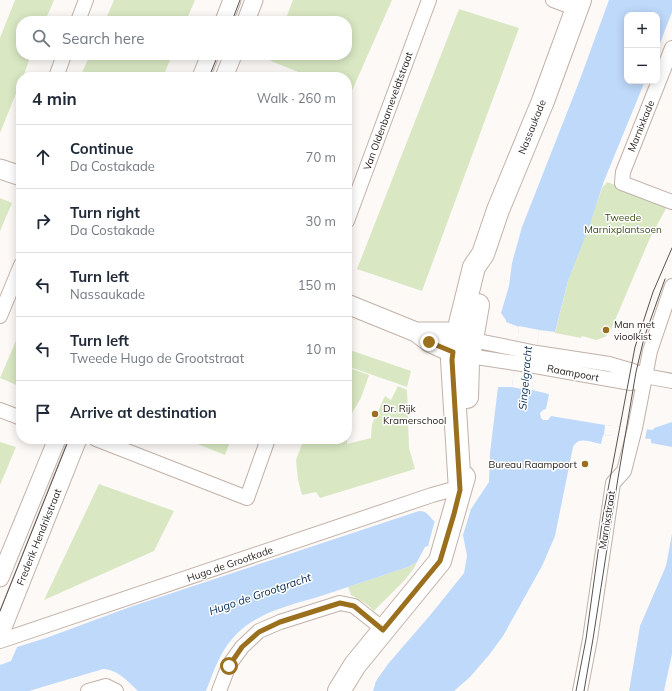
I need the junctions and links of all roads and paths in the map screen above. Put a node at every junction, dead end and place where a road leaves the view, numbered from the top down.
1 (86, 0) edge
2 (232, 0) edge
3 (254, 0) edge
4 (429, 0) edge
5 (554, 0) edge
6 (579, 5) edge
7 (80, 16) edge
8 (226, 16) edge
9 (248, 16) edge
10 (672, 48) edge
11 (62, 60) edge
12 (208, 60) edge
13 (231, 60) edge
14 (58, 72) edge
15 (203, 72) edge
16 (226, 72) edge
17 (0, 169) edge
18 (16, 172) edge
19 (672, 202) edge
20 (352, 208) edge
21 (16, 277) edge
22 (672, 286) edge
23 (352, 306) edge
24 (0, 316) edge
25 (463, 346) junction
26 (536, 360) junction
27 (645, 376) junction
28 (672, 381) edge
29 (0, 410) edge
30 (16, 416) edge
31 (55, 444) edge
32 (76, 444) edge
33 (109, 444) edge
34 (266, 444) edge
35 (460, 490) junction
36 (0, 578) edge
37 (383, 630) junction
38 (0, 635) edge
39 (0, 641) edge
40 (88, 691) edge
41 (116, 691) edge
42 (219, 691) edge
43 (339, 691) edge
44 (580, 691) edge

1 - 7 street
2 - 8 street
3 - 9 street
4 - 20 street, Van Oldenbarneveldtstraat
5 - 6 street
6 - 25 main road, Nassaukade
10 - 19 street, Marnixkade
11 - 14 street
12 - 15 street
13 - 16 street
17 - 18 main road
21 - 24 street
22 - 27 street, Marnixstraat
23 - 25 main road
25 - 26 street, Raampoort
25 - 35 main road, Nassaukade
26 - 27 street, Raampoort
26 - 27 street, Raampoort
27 - 28 street, Raampoort
27 - 44 street, Marnixstraat
29 - 30 street
31 - 36 street, Frederik Hendrikstraat
32 - 38 street, Frederik Hendrikstraat
33 - 34 street
35 - 37 main road, Nassaukade
35 - 39 street, Hugo de Grootkade
37 - 42 street
37 - 43 main road, Nassaukade
40 - 41 street

